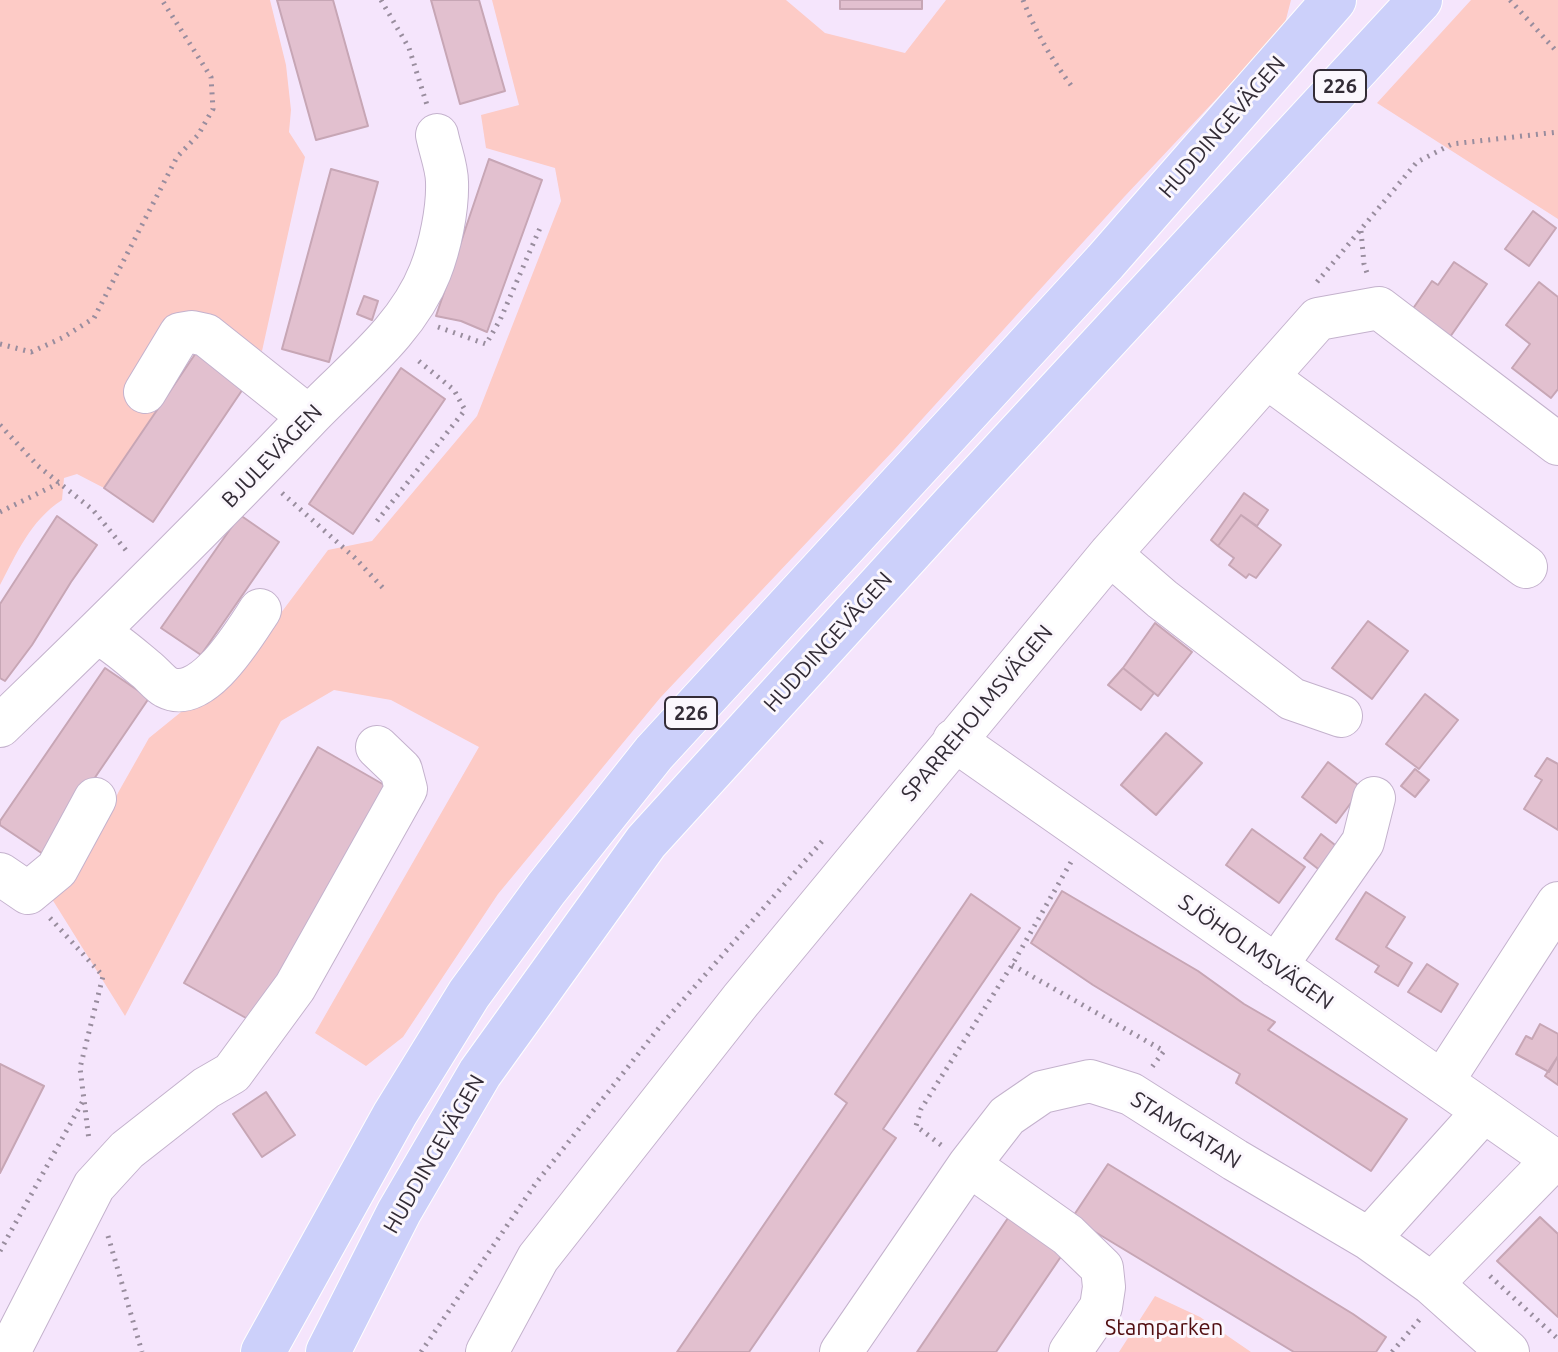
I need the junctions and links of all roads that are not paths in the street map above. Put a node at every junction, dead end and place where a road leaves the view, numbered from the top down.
1 (1334, 0) edge
2 (1420, 0) edge
3 (437, 135) road end
4 (1268, 378) junction
5 (145, 392) dead end
6 (309, 417) junction
7 (1558, 444) edge
8 (1110, 554) junction
9 (1526, 567) dead end
10 (260, 610) dead end
11 (98, 633) junction
12 (1341, 716) dead end
13 (0, 726) edge
14 (954, 740) junction
15 (377, 747) dead end
16 (1374, 798) dead end
17 (95, 799) dead end
18 (9, 885) edge
19 (1558, 903) edge
20 (1276, 966) junction
21 (1442, 1082) junction
22 (1484, 1111) junction
23 (1556, 1162) edge
24 (969, 1165) junction
25 (1369, 1239) junction
26 (1432, 1284) junction
27 (9, 1352) edge
28 (263, 1352) edge
29 (328, 1352) edge
30 (487, 1352) edge
31 (841, 1352) edge
32 (1070, 1352) edge
33 (1508, 1352) edge

1 - 28 main road, HUDDINGEVÄGEN / 226
2 - 29 main road, HUDDINGEVÄGEN / 226
3 - 6 street, BJULEVÄGEN
4 - 7 street, SPARREHOLMSVÄGEN
4 - 8 street, SPARREHOLMSVÄGEN
4 - 9 street
5 - 6 street
6 - 11 street, BJULEVÄGEN
8 - 12 street
8 - 14 street, SPARREHOLMSVÄGEN
10 - 11 street
11 - 13 street, BJULEVÄGEN
14 - 20 street, SJÖHOLMSVÄGEN
14 - 30 street, SPARREHOLMSVÄGEN
15 - 27 street
16 - 20 street
17 - 18 street
19 - 21 street
20 - 21 street, SJÖHOLMSVÄGEN
21 - 22 street, SJÖHOLMSVÄGEN
22 - 23 street, SJÖHOLMSVÄGEN
22 - 25 street
23 - 26 street
24 - 25 street, STAMGATAN
24 - 31 street, STAMGATAN
24 - 32 street
25 - 26 street, STAMGATAN
26 - 33 street, STAMGATAN

